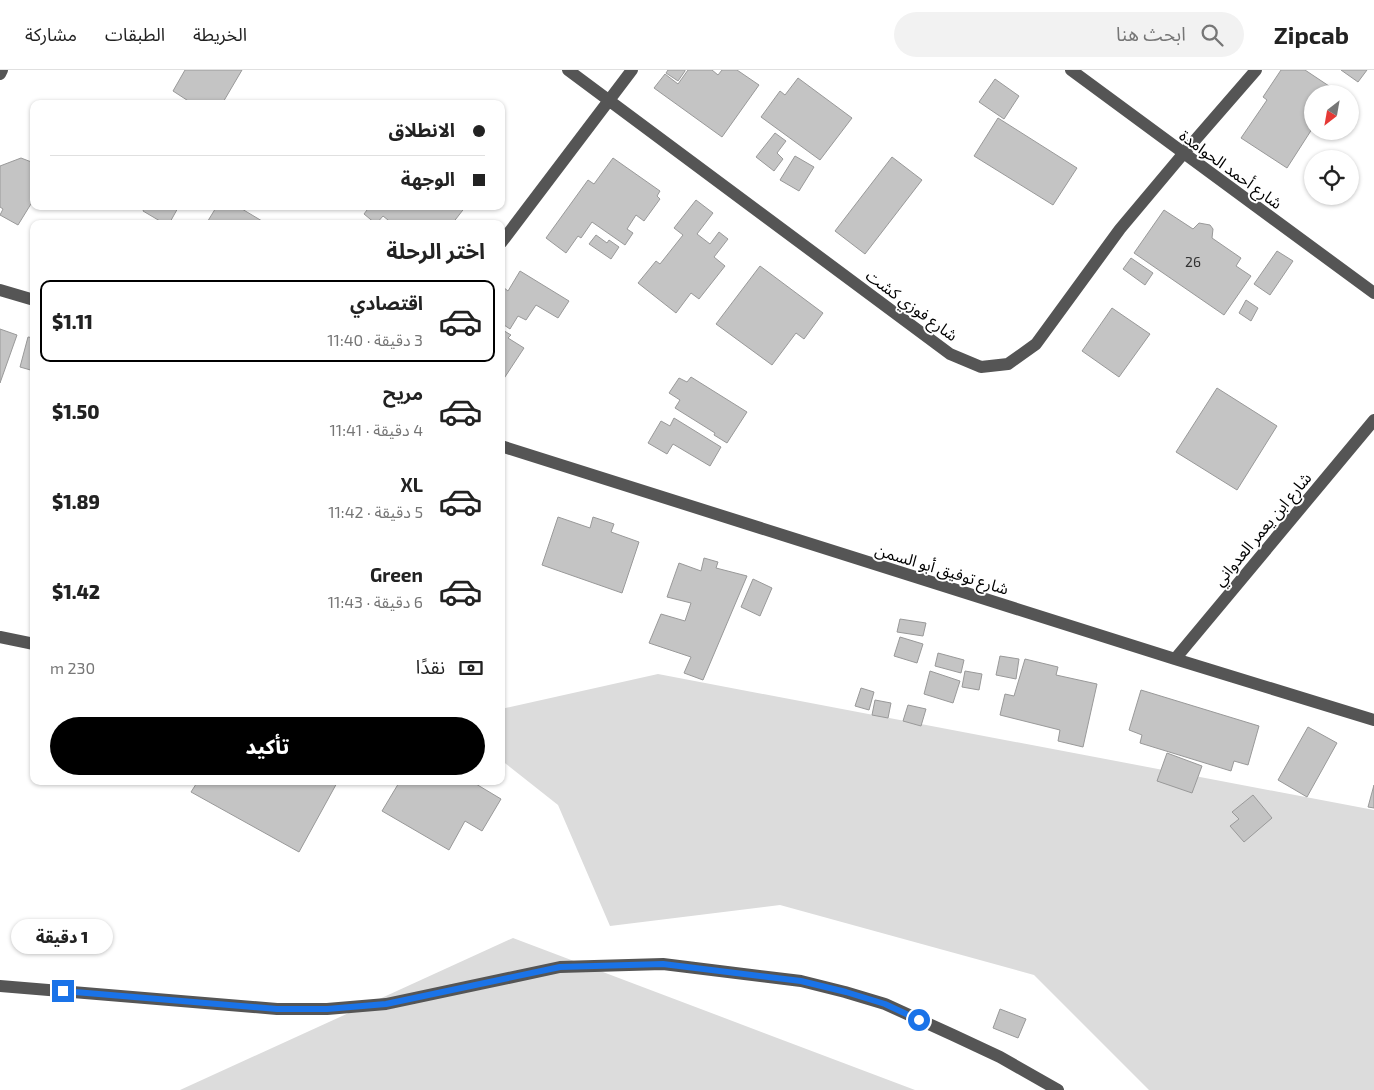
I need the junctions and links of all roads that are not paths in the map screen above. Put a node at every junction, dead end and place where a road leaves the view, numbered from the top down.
1 (2, 70) edge
2 (568, 70) edge
3 (632, 70) edge
4 (1070, 70) edge
5 (1256, 70) edge
6 (0, 74) edge
7 (609, 101) junction
8 (1182, 154) junction
9 (505, 239) edge
10 (0, 290) edge
11 (1374, 293) edge
12 (30, 299) edge
13 (1374, 420) edge
14 (505, 447) edge
15 (0, 637) edge
16 (30, 643) edge
17 (1175, 659) junction
18 (1374, 720) edge
19 (0, 986) edge
20 (1058, 1090) edge

1 - 6 street
2 - 7 street, شارع فوزي كشت
3 - 7 street
4 - 8 street, شارع أحمد الحوامدة
5 - 8 street, شارع فوزي كشت
7 - 8 street, شارع فوزي كشت
7 - 9 street
8 - 11 street, شارع أحمد الحوامدة
10 - 12 street
13 - 17 street, شارع ابن يعمر العدواني
14 - 17 street, شارع توفيق أبو السمن
15 - 16 street
17 - 18 street, شارع توفيق أبو السمن
19 - 20 street

